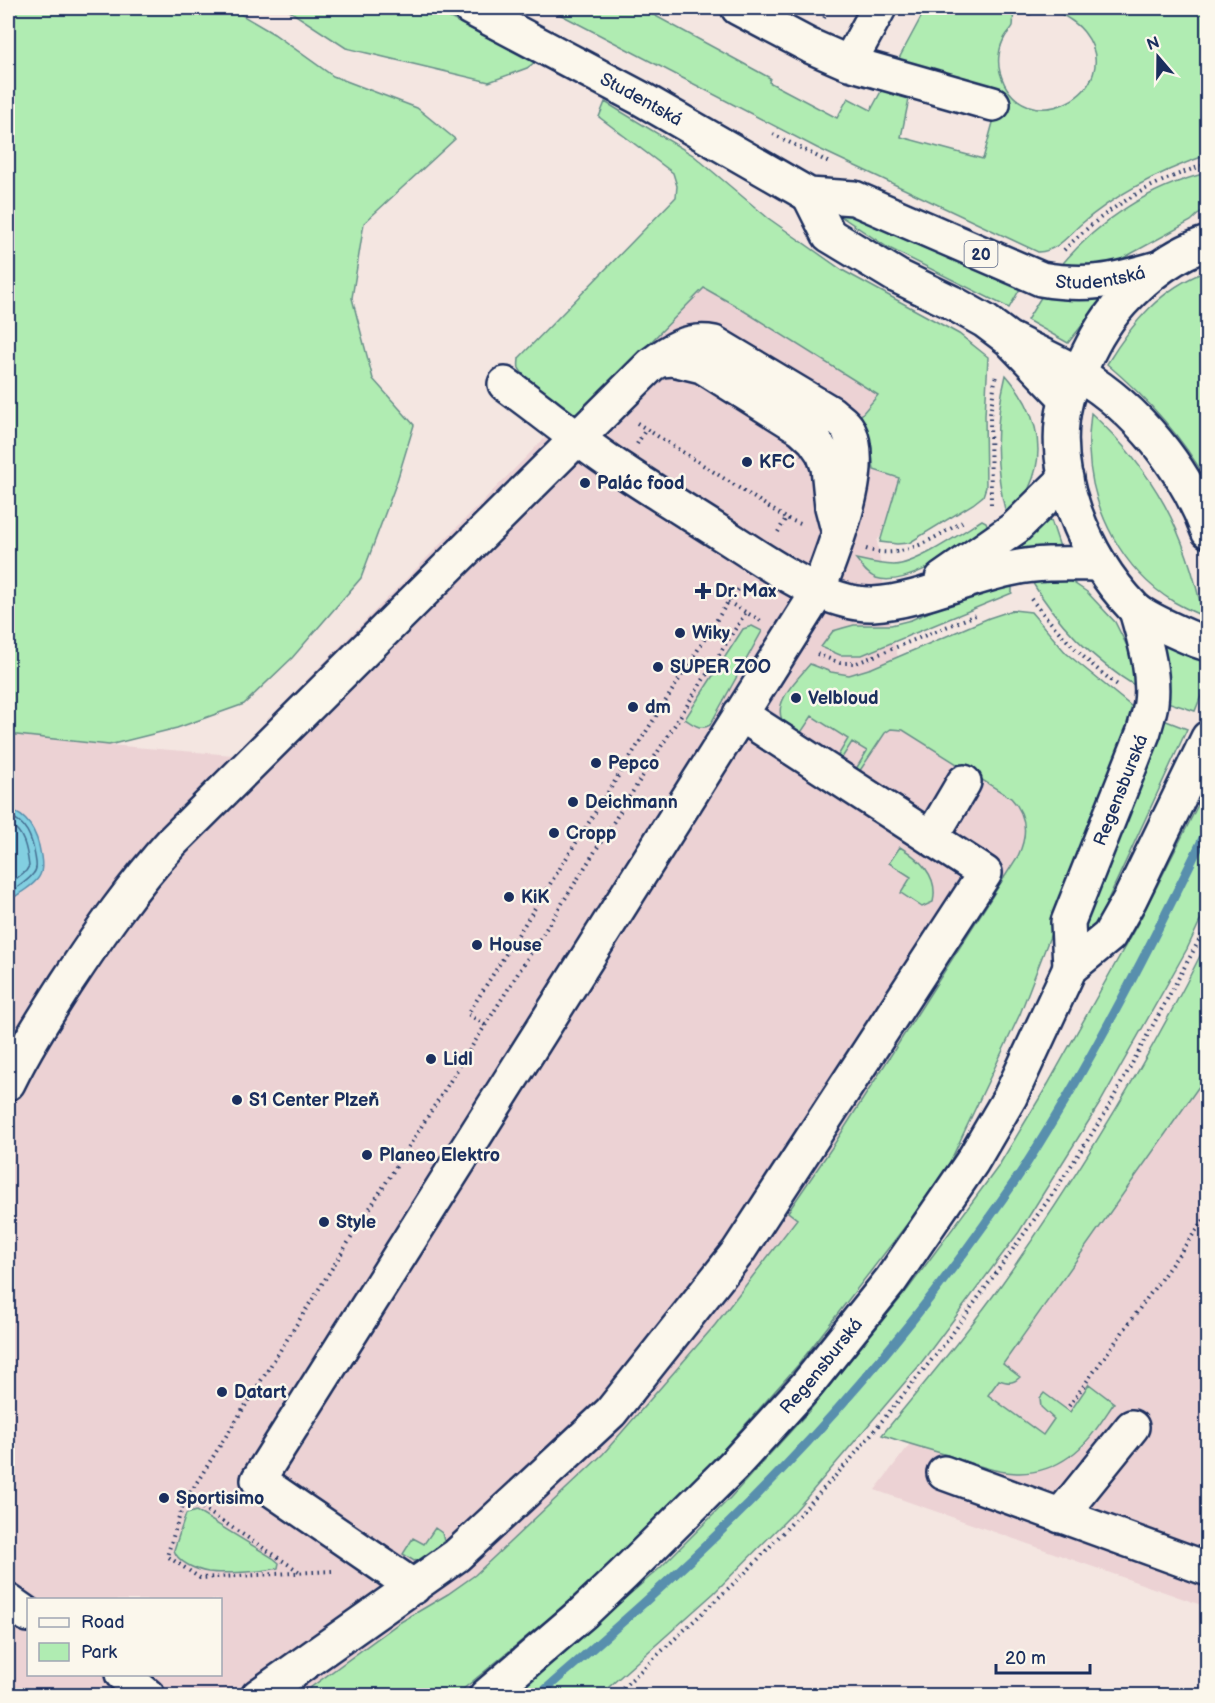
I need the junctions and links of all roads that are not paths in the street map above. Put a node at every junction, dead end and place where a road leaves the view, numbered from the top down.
1 (470, 8) edge
2 (738, 8) edge
3 (879, 8) edge
4 (849, 63) junction
5 (993, 104) dead end
6 (809, 195) junction
7 (1208, 243) edge
8 (1158, 268) junction
9 (505, 384) dead end
10 (1072, 386) junction
11 (578, 438) junction
12 (1066, 478) junction
13 (1208, 531) edge
14 (1100, 564) junction
15 (818, 592) junction
16 (921, 594) junction
17 (1136, 610) junction
18 (1208, 644) edge
19 (740, 714) junction
20 (1208, 738) edge
21 (964, 782) dead end
22 (931, 838) junction
23 (1071, 968) junction
24 (8, 1083) edge
25 (1132, 1427) dead end
26 (944, 1473) dead end
27 (1060, 1516) junction
28 (1208, 1569) edge
29 (414, 1587) junction
30 (8, 1601) edge
31 (27, 1614) edge
32 (124, 1676) edge
33 (148, 1695) edge
34 (258, 1695) edge
35 (486, 1695) edge

1 - 6 main road, Studentská / 20
2 - 4 main road
3 - 4 main road
4 - 5 main road
6 - 8 main road, Studentská / 20
6 - 10 main road
7 - 8 main road, Studentská / 20
8 - 10 main road, Studentská / 20
9 - 11 main road
10 - 12 main road, Studentská / 20
10 - 13 main road
11 - 15 main road
11 - 15 main road
11 - 24 main road
12 - 14 main road, Studentská / 20
12 - 16 main road
14 - 16 main road
14 - 17 main road, Studentská / 20
15 - 16 main road
15 - 19 main road
17 - 18 main road, Studentská / 20
17 - 23 main road, Regensburská
19 - 22 main road
19 - 29 main road
20 - 23 main road, Regensburská
21 - 22 main road
22 - 29 main road
23 - 35 main road, Regensburská
25 - 27 main road
26 - 27 main road
27 - 28 main road
29 - 34 main road
30 - 31 main road
32 - 33 main road

